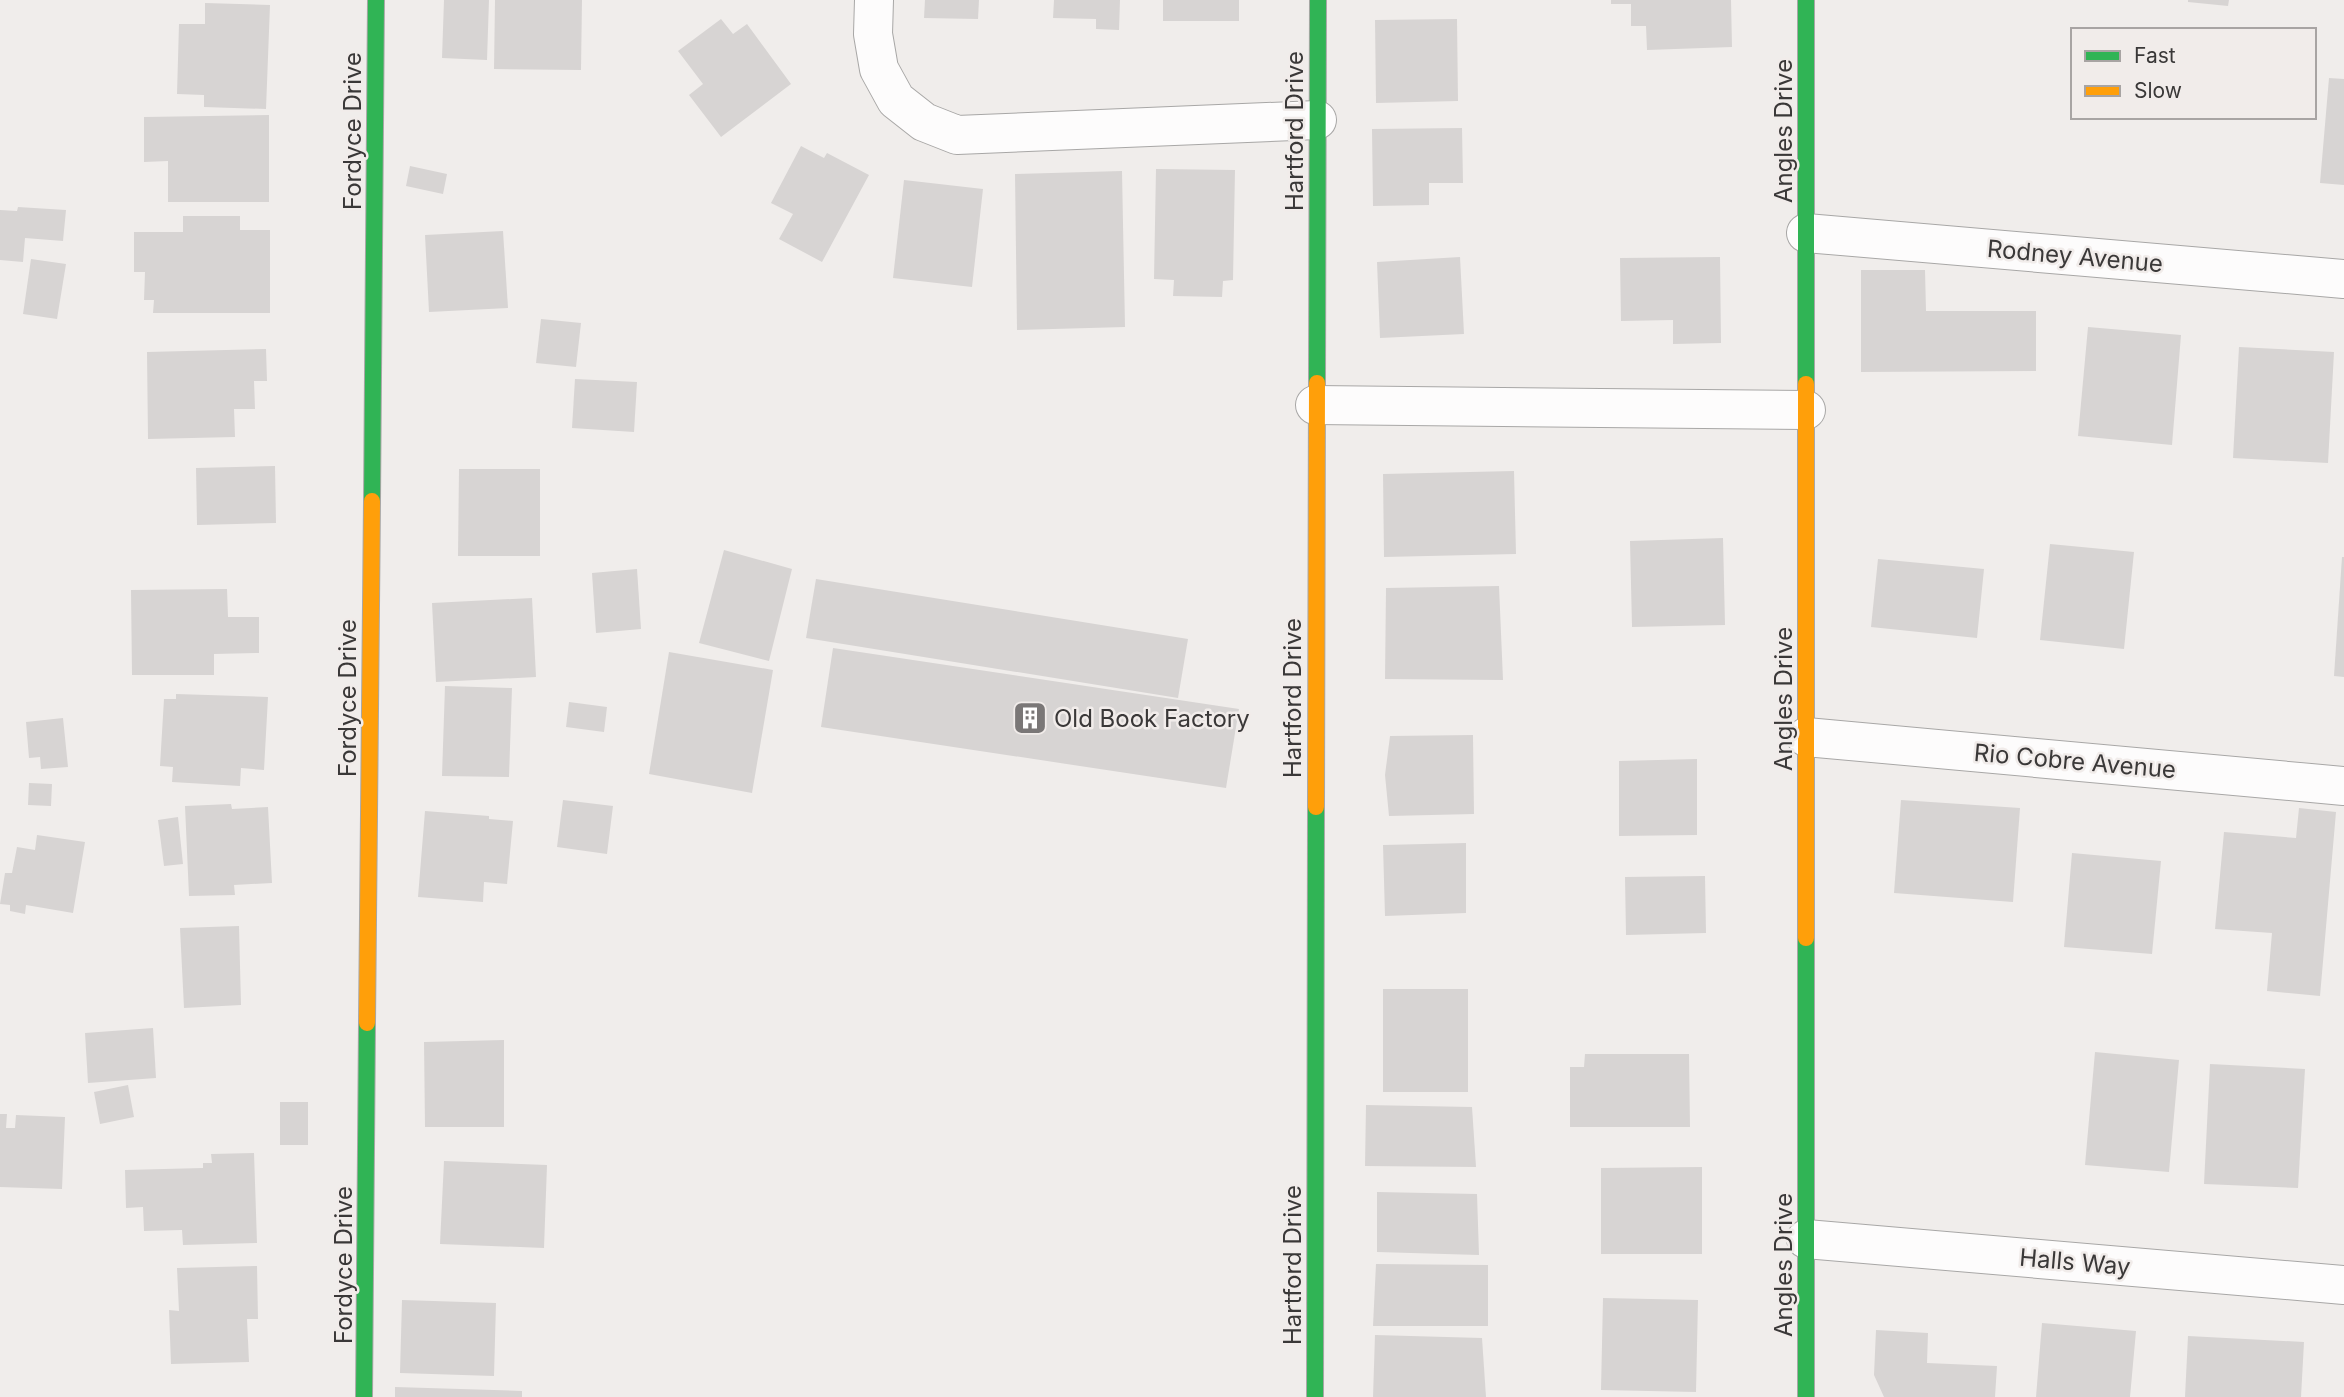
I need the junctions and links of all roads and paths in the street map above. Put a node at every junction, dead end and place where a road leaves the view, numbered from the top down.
1 (376, 0) edge
2 (874, 0) edge
3 (1318, 0) edge
4 (1806, 0) edge
5 (1317, 120) junction
6 (1806, 233) junction
7 (2344, 279) edge
8 (1315, 405) junction
9 (1806, 410) junction
10 (1806, 737) junction
11 (2344, 786) edge
12 (1806, 1239) junction
13 (2344, 1284) edge
14 (364, 1397) edge
15 (1315, 1397) edge
16 (1806, 1397) edge

1 - 14 street, Fordyce Drive
2 - 5 street
3 - 5 street, Hartford Drive
4 - 6 street, Angles Drive
5 - 8 street, Hartford Drive
6 - 7 street, Rodney Avenue
6 - 9 street, Angles Drive
8 - 9 street
8 - 15 street, Hartford Drive
9 - 10 street, Angles Drive
10 - 11 street, Rio Cobre Avenue
10 - 12 street, Angles Drive
12 - 13 street, Halls Way
12 - 16 street, Angles Drive

